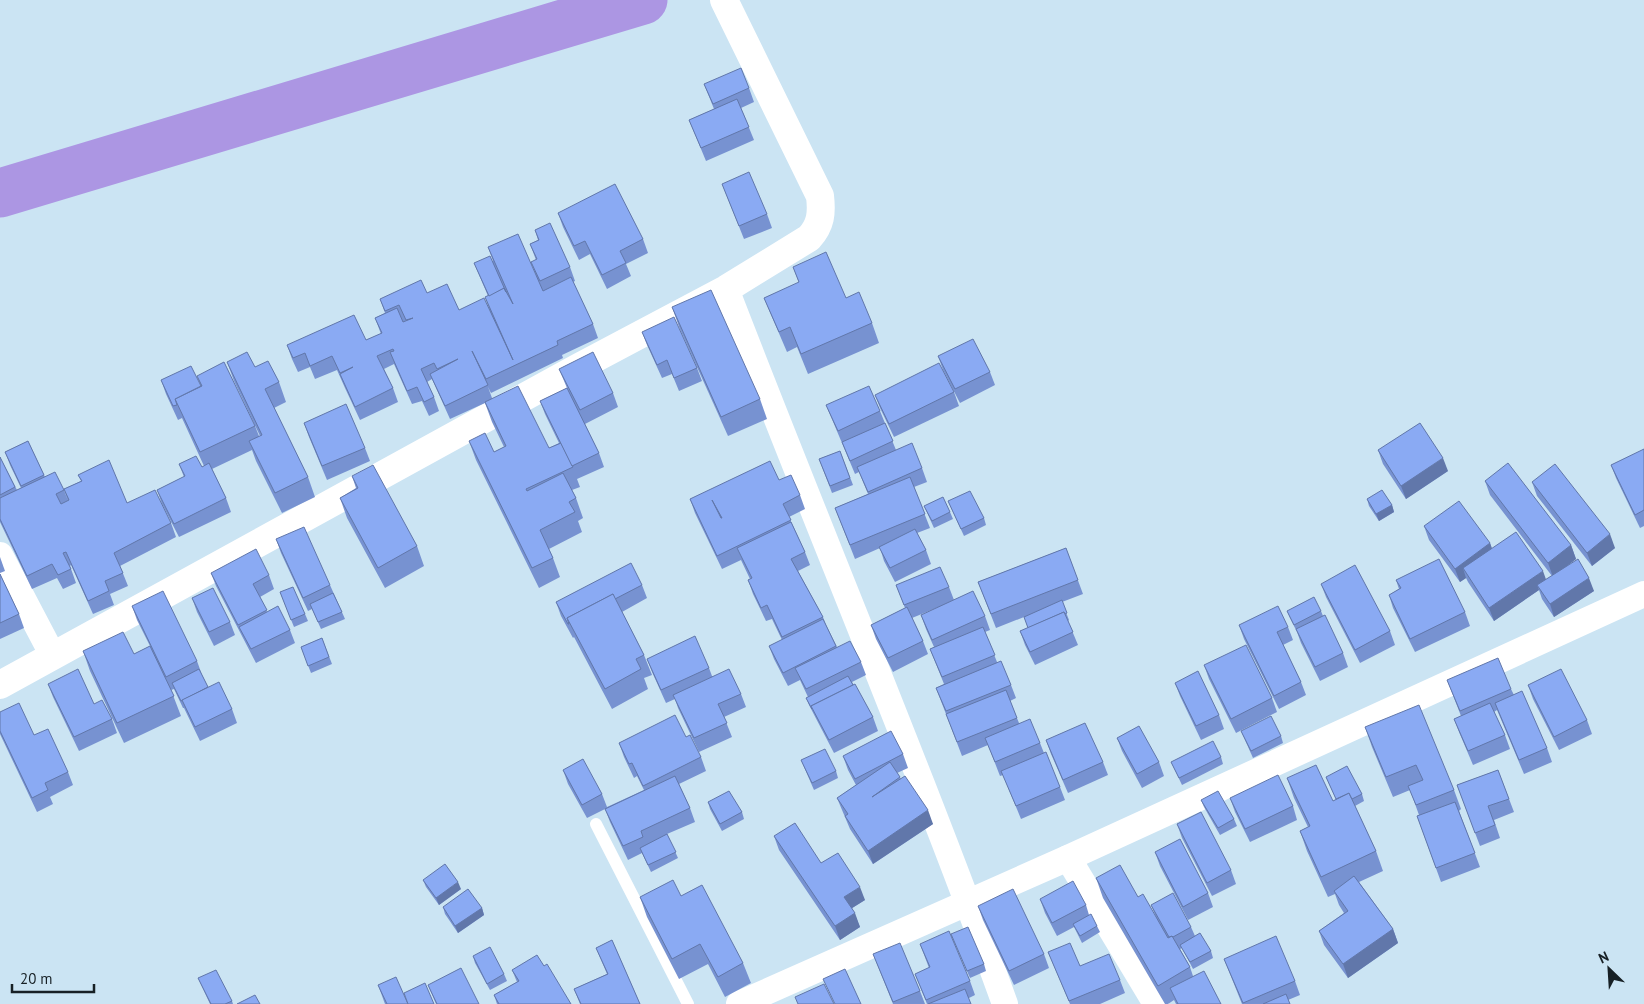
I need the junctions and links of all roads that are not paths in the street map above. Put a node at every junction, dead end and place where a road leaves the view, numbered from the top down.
1 (724, 0) edge
2 (726, 289) junction
3 (0, 555) edge
4 (1644, 594) edge
5 (53, 656) junction
6 (0, 685) edge
7 (596, 824) dead end
8 (1068, 858) junction
9 (968, 901) junction
10 (688, 1004) edge
11 (739, 1004) edge
12 (1005, 1004) edge
13 (1156, 1004) edge

1 - 2 street
2 - 5 street
2 - 9 street
3 - 5 street
4 - 8 street
5 - 6 street
7 - 10 lane
8 - 9 street
8 - 13 street
9 - 11 street
9 - 12 street

